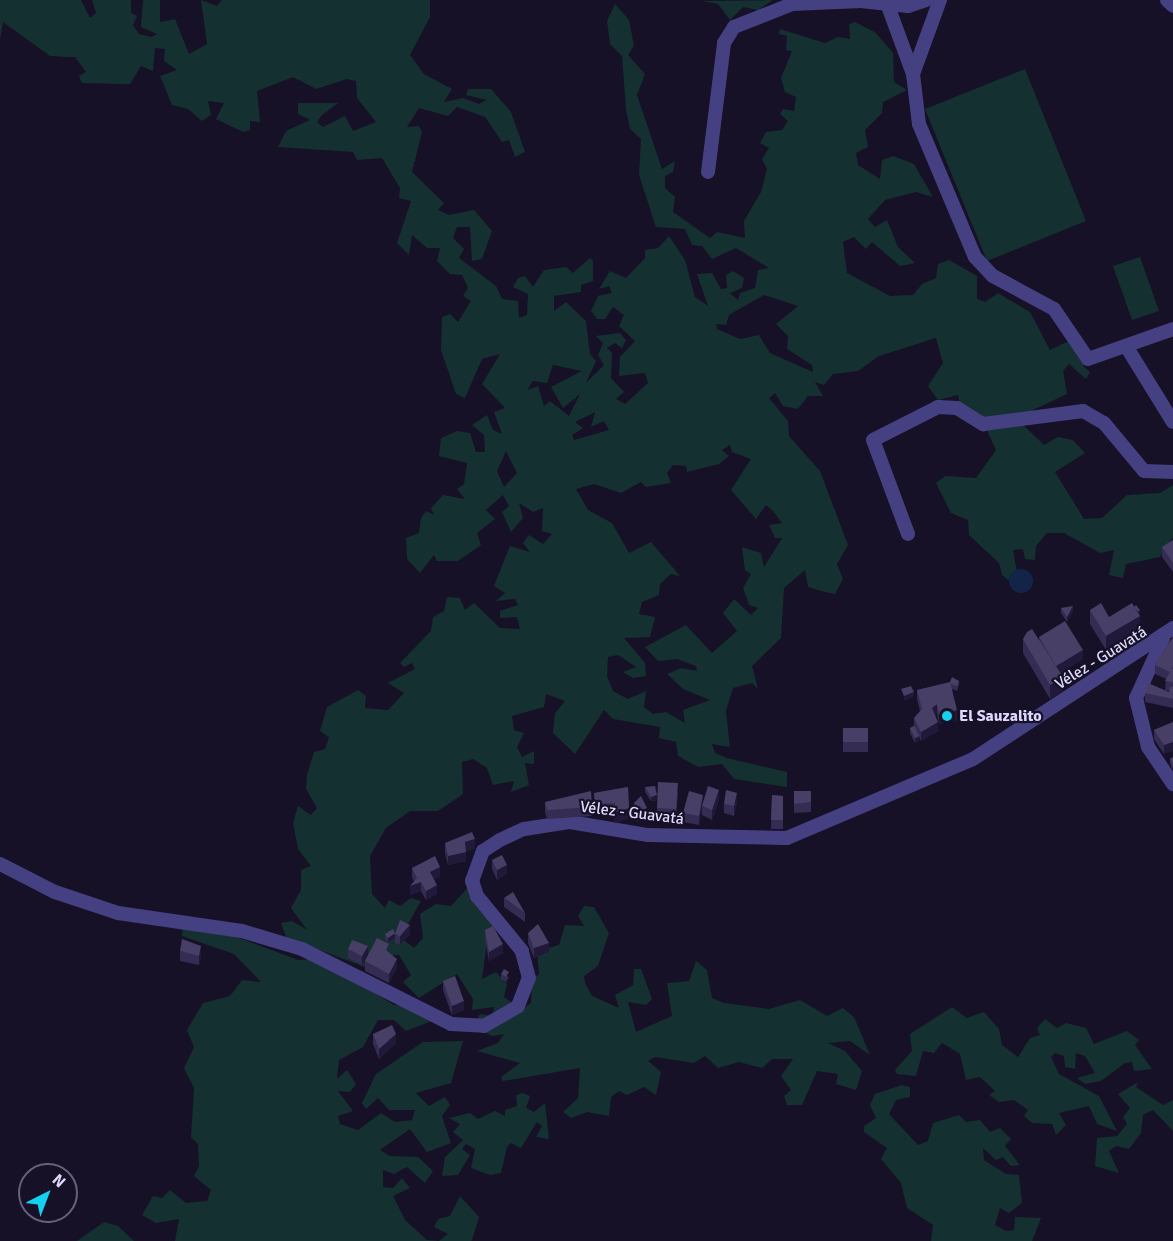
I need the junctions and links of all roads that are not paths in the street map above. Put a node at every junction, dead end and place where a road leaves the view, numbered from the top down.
1 (926, 0) edge
2 (940, 0) edge
3 (1167, 0) edge
4 (888, 6) junction
5 (1173, 6) edge
6 (914, 74) junction
7 (708, 172) dead end
8 (1173, 329) edge
9 (1126, 346) junction
10 (1173, 422) edge
11 (1173, 472) edge
12 (908, 534) dead end
13 (1169, 633) edge
14 (1173, 784) edge
15 (0, 864) edge

1 - 4 street
2 - 6 street
3 - 5 street
4 - 6 street
4 - 7 street
6 - 9 street
8 - 9 street
9 - 10 street
11 - 12 street
13 - 14 street
13 - 15 street, Vélez - Guavatá

